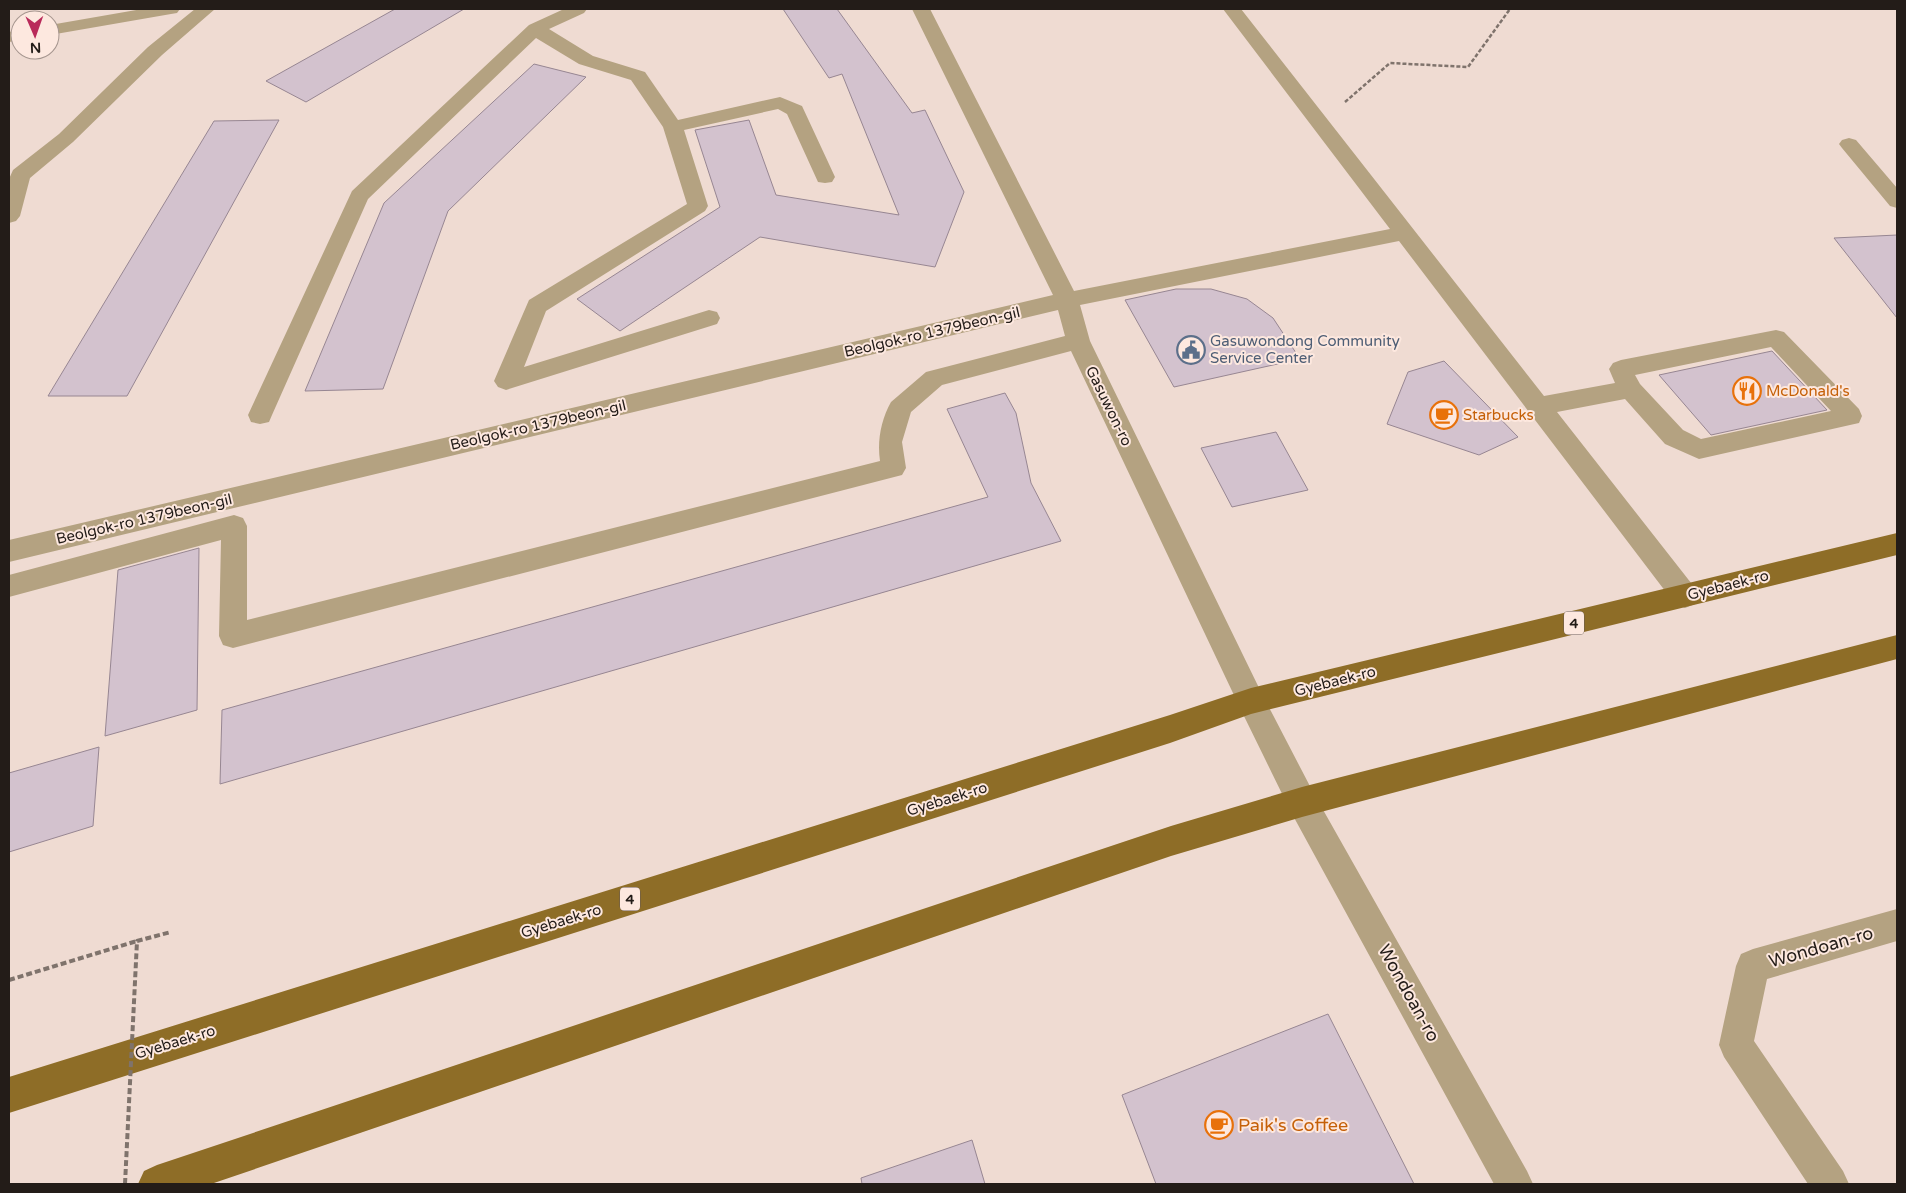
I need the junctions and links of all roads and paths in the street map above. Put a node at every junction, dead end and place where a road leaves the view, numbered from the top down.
1 (171, 9) edge
2 (206, 9) edge
3 (578, 9) edge
4 (921, 9) edge
5 (1232, 9) edge
6 (1510, 9) edge
7 (60, 28) edge
8 (535, 29) junction
9 (1319, 122) junction
10 (673, 127) junction
11 (1850, 144) dead end
12 (825, 176) dead end
13 (1897, 201) edge
14 (9, 216) edge
15 (1405, 233) junction
16 (1067, 300) junction
17 (709, 318) dead end
18 (1078, 341) junction
19 (1630, 389) junction
20 (1539, 406) junction
21 (260, 415) dead end
22 (1897, 544) edge
23 (9, 551) edge
24 (9, 586) edge
25 (1685, 596) junction
26 (1897, 648) edge
27 (1251, 701) junction
28 (1302, 802) junction
29 (1897, 925) edge
30 (171, 932) dead end
31 (137, 941) junction
32 (9, 980) edge
33 (9, 1094) edge
34 (125, 1184) edge
35 (157, 1184) edge
36 (1514, 1184) edge
37 (1830, 1184) edge

1 - 7 street
2 - 14 street
3 - 8 street
4 - 16 street, Gasuwon-ro
5 - 9 street
6 - 9 path
8 - 10 street
8 - 21 street
9 - 15 street
10 - 12 street
10 - 17 street
11 - 13 street
15 - 16 street, Beolgok-ro 1379beon-gil
15 - 20 street
16 - 18 street, Gasuwon-ro
16 - 23 street, Beolgok-ro 1379beon-gil
18 - 24 street
18 - 27 street, Gasuwon-ro
19 - 19 street
19 - 20 street
20 - 25 street
22 - 25 main road, Gyebaek-ro / 4
25 - 27 main road, Gyebaek-ro / 4
26 - 28 main road
27 - 28 street, Gasuwon-ro
27 - 33 main road, Gyebaek-ro / 4
28 - 35 main road
28 - 36 street, Wondoan-ro
29 - 37 street, Wondoan-ro
30 - 31 path, bridge
31 - 32 path
31 - 34 path, bridge

